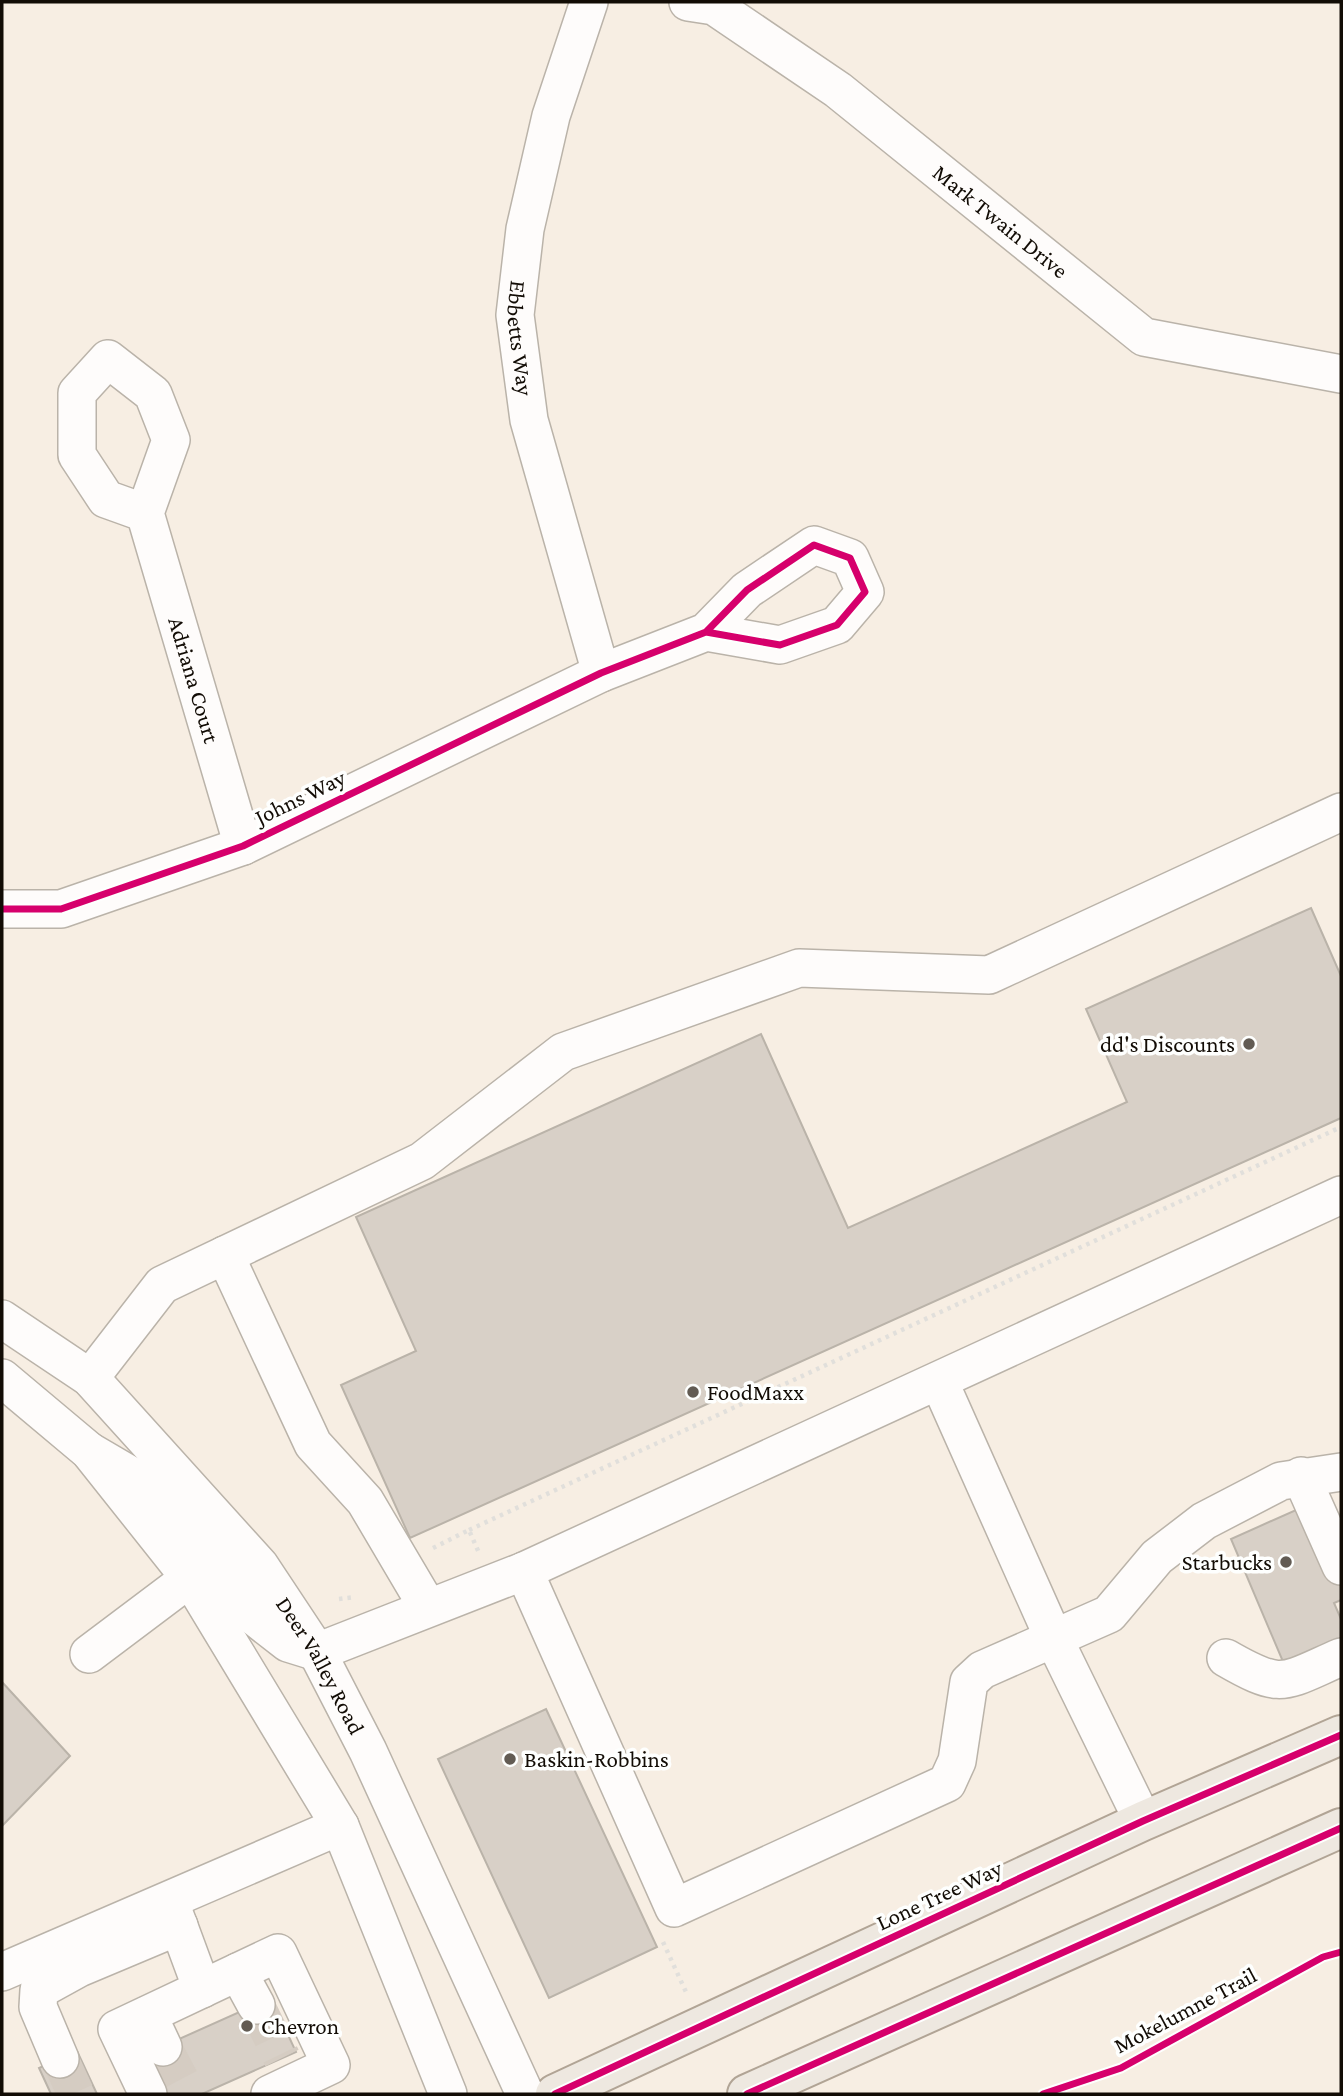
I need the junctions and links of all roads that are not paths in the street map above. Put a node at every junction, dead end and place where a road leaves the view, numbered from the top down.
1 (589, 2) edge
2 (688, 2) edge
3 (1341, 374) edge
4 (145, 513) dead end
5 (706, 632) dead end
6 (601, 673) junction
7 (1341, 812) edge
8 (243, 846) junction
9 (2, 909) edge
10 (1341, 1195) edge
11 (225, 1255) junction
12 (2, 1319) edge
13 (2, 1378) edge
14 (90, 1378) junction
15 (939, 1381) junction
16 (89, 1451) junction
17 (1323, 1474) edge
18 (1341, 1520) edge
19 (1341, 1566) edge
20 (509, 1576) junction
21 (190, 1578) junction
22 (427, 1606) junction
23 (1054, 1639) junction
24 (317, 1652) junction
25 (89, 1654) dead end
26 (1341, 1657) edge
27 (1226, 1658) dead end
28 (1341, 1735) edge
29 (1143, 1821) junction
30 (340, 1826) junction
31 (1341, 1828) edge
32 (174, 1912) junction
33 (2, 1972) edge
34 (239, 1972) junction
35 (202, 1989) junction
36 (256, 2005) tunnel mouth
37 (60, 2059) tunnel mouth
38 (282, 2078) edge
39 (148, 2094) edge
40 (448, 2094) edge
41 (525, 2094) edge
42 (555, 2094) edge
43 (747, 2094) edge

1 - 6 street, Ebbetts Way
2 - 3 street, Mark Twain Drive
4 - 8 street, Adriana Court
5 - 6 street, Johns Way
6 - 8 street, Johns Way
7 - 11 street
8 - 9 street, Johns Way
10 - 15 street
11 - 14 street
11 - 22 street
12 - 14 street, Deer Valley Road
13 - 16 street
14 - 24 street, Deer Valley Road
15 - 20 street
15 - 23 street
16 - 21 street
16 - 24 street
17 - 18 street
17 - 19 street
17 - 23 street
20 - 22 street
20 - 23 street
21 - 25 street
21 - 30 street
22 - 24 street
23 - 29 street
24 - 41 street, Deer Valley Road
26 - 27 street
28 - 29 main road, Lone Tree Way
29 - 42 main road, Lone Tree Way
30 - 32 street
30 - 40 street
31 - 43 main road
32 - 33 street
32 - 35 street
32 - 37 street
34 - 35 street
34 - 36 street
34 - 38 street
35 - 39 street

